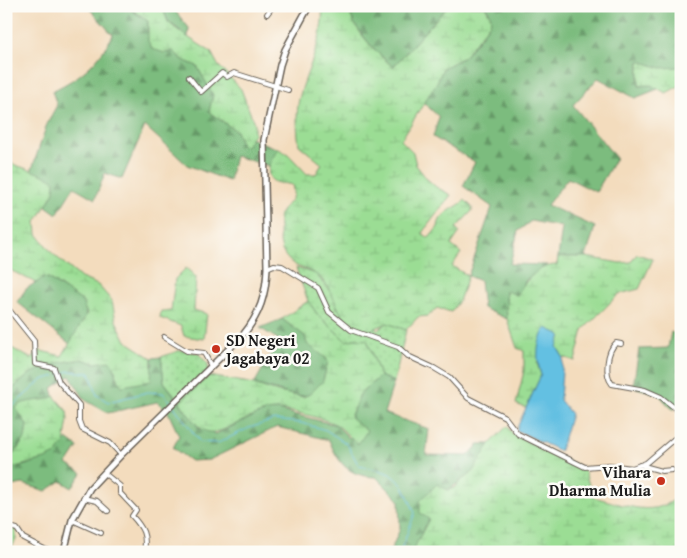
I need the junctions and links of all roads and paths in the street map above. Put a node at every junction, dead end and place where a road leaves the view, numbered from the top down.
1 (273, 6) edge
2 (309, 6) edge
3 (267, 14) dead end
4 (189, 77) dead end
5 (275, 87) junction
6 (288, 90) dead end
7 (267, 268) junction
8 (6, 306) edge
9 (164, 337) dead end
10 (621, 344) dead end
11 (211, 366) junction
12 (681, 413) edge
13 (681, 438) edge
14 (121, 455) junction
15 (640, 465) junction
16 (672, 470) dead end
17 (104, 473) junction
18 (84, 498) junction
19 (108, 510) dead end
20 (72, 520) junction
21 (6, 526) edge
22 (102, 533) dead end
23 (50, 552) edge
24 (64, 552) edge
25 (144, 552) edge

1 - 3 street
2 - 5 street
4 - 5 street
5 - 6 street
5 - 7 street
7 - 11 street
7 - 15 street
8 - 14 street
9 - 11 street
10 - 12 street
11 - 14 street
13 - 15 street
14 - 17 street
15 - 16 street
17 - 18 street
17 - 25 street
18 - 19 street
18 - 20 street
20 - 22 street
20 - 24 street
21 - 23 street

